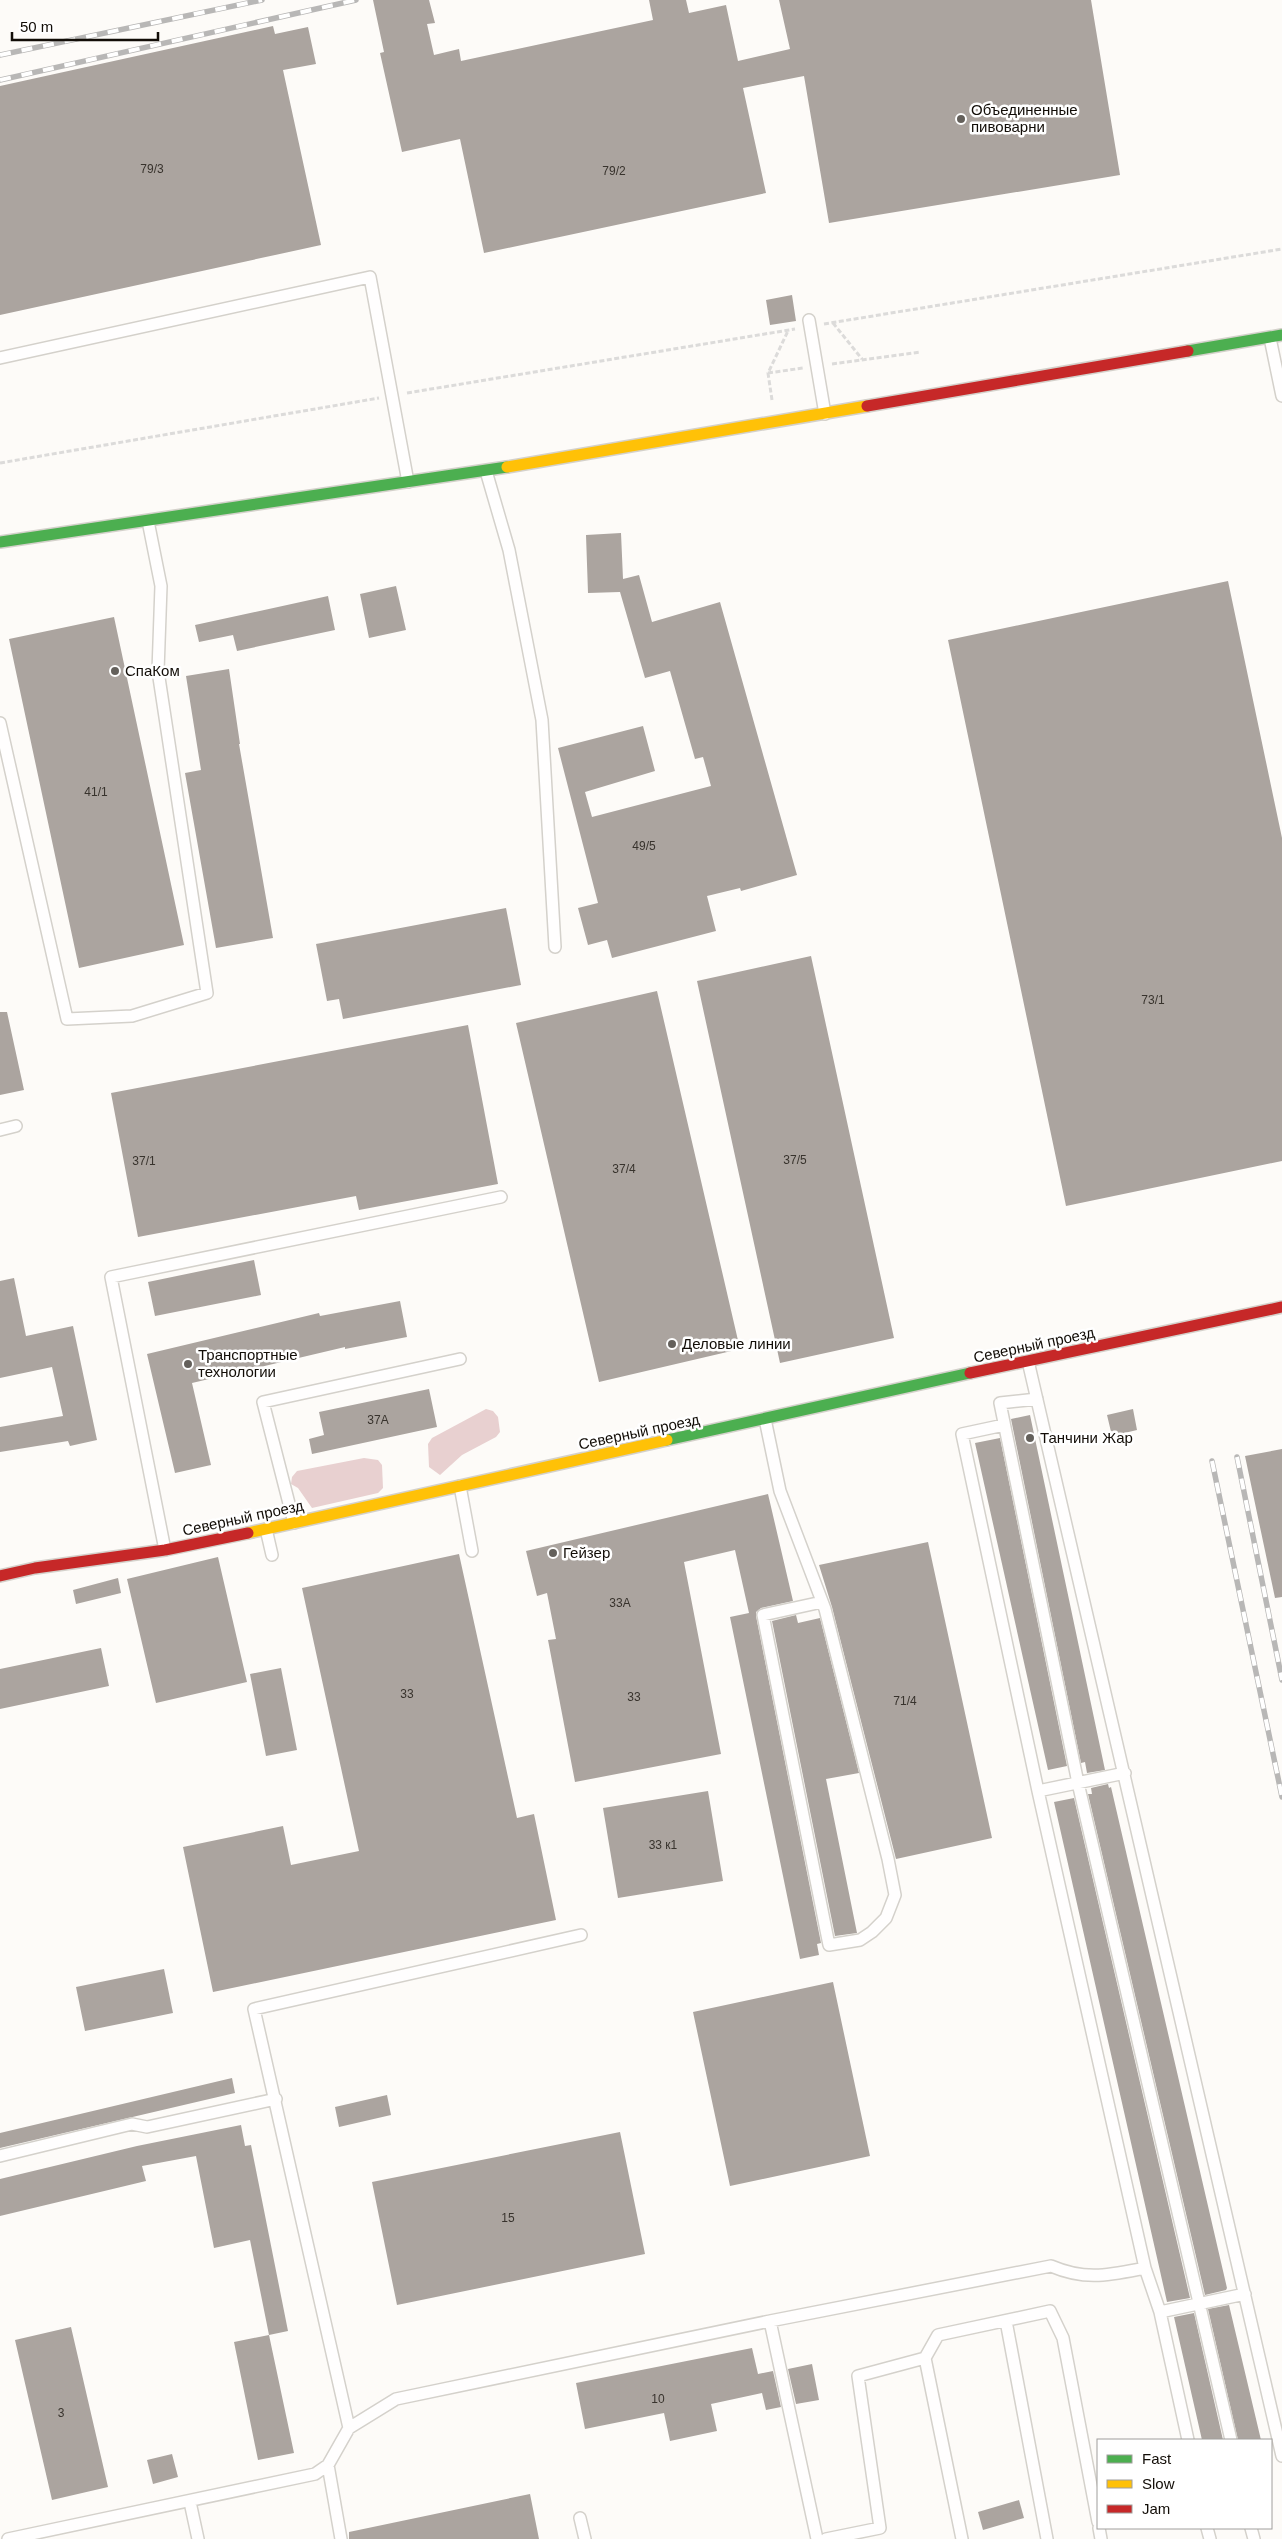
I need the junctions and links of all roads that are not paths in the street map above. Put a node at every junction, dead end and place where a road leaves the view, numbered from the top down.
1 (809, 323) road end
2 (1282, 335) edge
3 (1270, 338) junction
4 (0, 358) edge
5 (1282, 396) edge
6 (825, 414) junction
7 (486, 471) junction
8 (408, 482) junction
9 (148, 521) junction
10 (0, 542) edge
11 (0, 723) edge
12 (555, 947) dead end
13 (16, 1126) dead end
14 (0, 1130) edge
15 (501, 1197) dead end
16 (1282, 1307) edge
17 (460, 1359) dead end
18 (1028, 1361) junction
19 (1037, 1399) junction
20 (765, 1419) junction
21 (1004, 1425) junction
22 (460, 1486) junction
23 (294, 1523) junction
24 (266, 1529) junction
25 (165, 1550) junction
26 (472, 1551) dead end
27 (272, 1555) dead end
28 (0, 1576) edge
29 (822, 1602) junction
30 (1125, 1773) junction
31 (1078, 1783) junction
32 (1038, 1792) junction
33 (581, 1935) dead end
34 (276, 2099) junction
35 (0, 2156) edge
36 (1145, 2268) junction
37 (1245, 2294) junction
38 (1200, 2304) junction
39 (1160, 2312) junction
40 (770, 2321) junction
41 (1006, 2321) junction
42 (925, 2358) junction
43 (349, 2428) junction
44 (1188, 2439) edge
45 (1231, 2439) edge
46 (1282, 2456) edge
47 (328, 2465) junction
48 (190, 2502) junction
49 (1097, 2517) edge
50 (580, 2518) dead end
51 (881, 2533) edge
52 (8, 2539) edge
53 (198, 2539) edge
54 (341, 2539) edge
55 (584, 2539) edge
56 (817, 2539) edge
57 (826, 2539) edge
58 (962, 2539) edge
59 (1047, 2539) edge

1 - 6 lane
2 - 3 street
3 - 5 lane
3 - 6 street
4 - 8 lane
6 - 7 street
7 - 8 street
7 - 12 lane
8 - 9 street
9 - 10 street
9 - 11 lane
13 - 14 lane
15 - 25 lane
16 - 18 street, Северный проезд
17 - 23 lane
18 - 19 lane
18 - 20 street, Северный проезд
19 - 21 lane
19 - 30 lane
20 - 22 street, Северный проезд
20 - 29 lane
21 - 31 lane
21 - 32 lane
22 - 23 street, Северный проезд
22 - 26 lane
23 - 24 street, Северный проезд
24 - 25 street, Северный проезд
24 - 27 lane
25 - 28 street, Северный проезд
29 - 29 lane
30 - 31 lane
30 - 37 lane
31 - 32 lane
31 - 38 lane
32 - 36 lane
33 - 34 lane
34 - 35 lane
34 - 43 lane
36 - 39 lane
36 - 40 lane
37 - 38 lane
37 - 46 lane
38 - 39 lane
38 - 45 lane
39 - 44 lane
40 - 43 lane
40 - 56 lane
41 - 42 lane
41 - 49 lane
41 - 59 lane
42 - 51 lane
42 - 58 lane
43 - 47 lane
47 - 48 lane
47 - 54 lane
48 - 52 lane
48 - 53 lane
50 - 55 lane
51 - 57 lane

